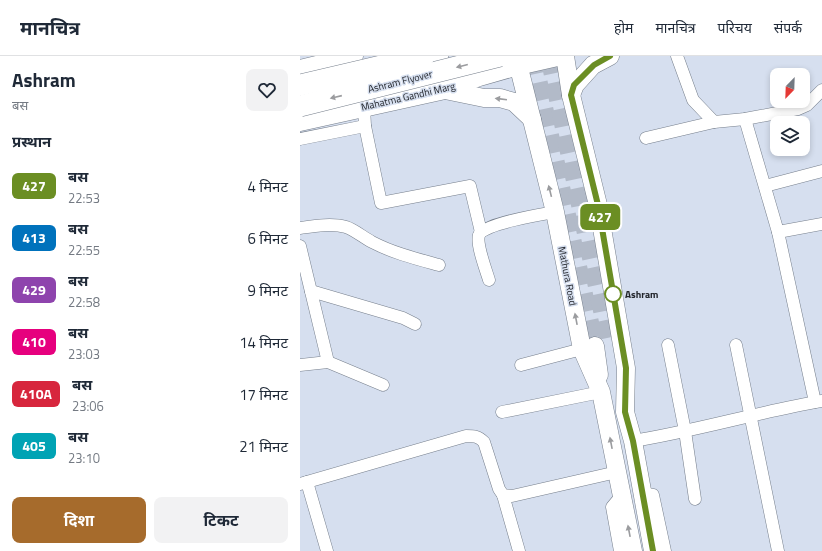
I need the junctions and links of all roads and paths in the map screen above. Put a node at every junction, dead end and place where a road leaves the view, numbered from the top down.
1 (354, 56) edge
2 (372, 56) edge
3 (424, 56) edge
4 (439, 56) edge
5 (500, 56) edge
6 (562, 56) edge
7 (565, 56) edge
8 (610, 56) edge
9 (677, 56) edge
10 (517, 61) edge
11 (300, 69) edge
12 (300, 85) edge
13 (444, 90) junction
14 (822, 90) edge
15 (571, 95) junction
16 (383, 104) junction
17 (300, 106) edge
18 (364, 107) junction
19 (533, 119) junction
20 (745, 119) junction
21 (300, 122) edge
22 (714, 122) junction
23 (365, 126) junction
24 (646, 138) dead end
25 (300, 139) edge
26 (822, 171) edge
27 (765, 186) junction
28 (555, 212) junction
29 (822, 224) edge
30 (300, 228) edge
31 (481, 232) junction
32 (778, 232) junction
33 (300, 246) edge
34 (302, 263) edge
35 (439, 265) dead end
36 (304, 279) edge
37 (489, 280) dead end
38 (311, 291) junction
39 (415, 324) dead end
40 (668, 345) dead end
41 (736, 345) dead end
42 (596, 346) junction
43 (328, 362) junction
44 (300, 365) edge
45 (521, 365) dead end
46 (384, 385) dead end
47 (601, 392) junction
48 (818, 401) edge
49 (502, 412) dead end
50 (625, 412) junction
51 (750, 417) junction
52 (685, 431) junction
53 (633, 441) junction
54 (617, 472) junction
55 (303, 483) edge
56 (504, 495) junction
57 (643, 500) junction
58 (695, 500) dead end
59 (623, 503) junction
60 (325, 550) edge
61 (519, 551) edge
62 (620, 551) edge
63 (633, 551) edge
64 (653, 551) edge
65 (665, 551) edge
66 (778, 551) edge

1 - 11 main road
2 - 16 main road
3 - 12 highway, Ashram Flyover, bridge
4 - 13 main road
5 -> 17 highway, Ashram Flyover, bridge
6 - 10 main road, Mahatma Gandhi Marg
7 - 15 main road
8 - 15 main road
9 - 22 street
10 - 13 main road, Mahatma Gandhi Marg
10 - 19 main road, Mathura Road
13 - 16 main road, Mahatma Gandhi Marg
19 -> 13 main road
14 - 20 street
15 - 50 main road
16 - 18 main road, Mahatma Gandhi Marg
18 - 21 main road, Mahatma Gandhi Marg
18 - 23 street
28 -> 19 main road, Mathura Road
20 - 22 street
20 - 27 street
22 - 24 street
23 - 25 street
23 - 31 street
26 - 27 street
27 - 32 street
28 - 31 street
42 -> 28 main road, Mathura Road
29 - 32 street
30 - 35 street
31 - 37 street
32 - 48 street
33 - 34 street
34 - 36 street
36 - 38 street
38 - 39 street
38 - 43 street
40 - 52 street
41 - 51 street
42 - 45 street
42 - 47 main road, Mathura Road
42 - 50 main road
43 - 44 street
43 - 46 street
47 - 49 street
54 -> 47 main road, Mathura Road
48 - 51 street
50 - 53 main road
51 - 52 street
51 - 66 street
52 - 53 street
52 - 58 street
53 - 57 main road
54 - 56 street
54 - 59 main road, Mathura Road
55 - 56 street
55 - 60 street
56 - 61 street
57 - 64 main road
57 - 65 street
59 - 62 street
63 -> 59 main road, Mathura Road

